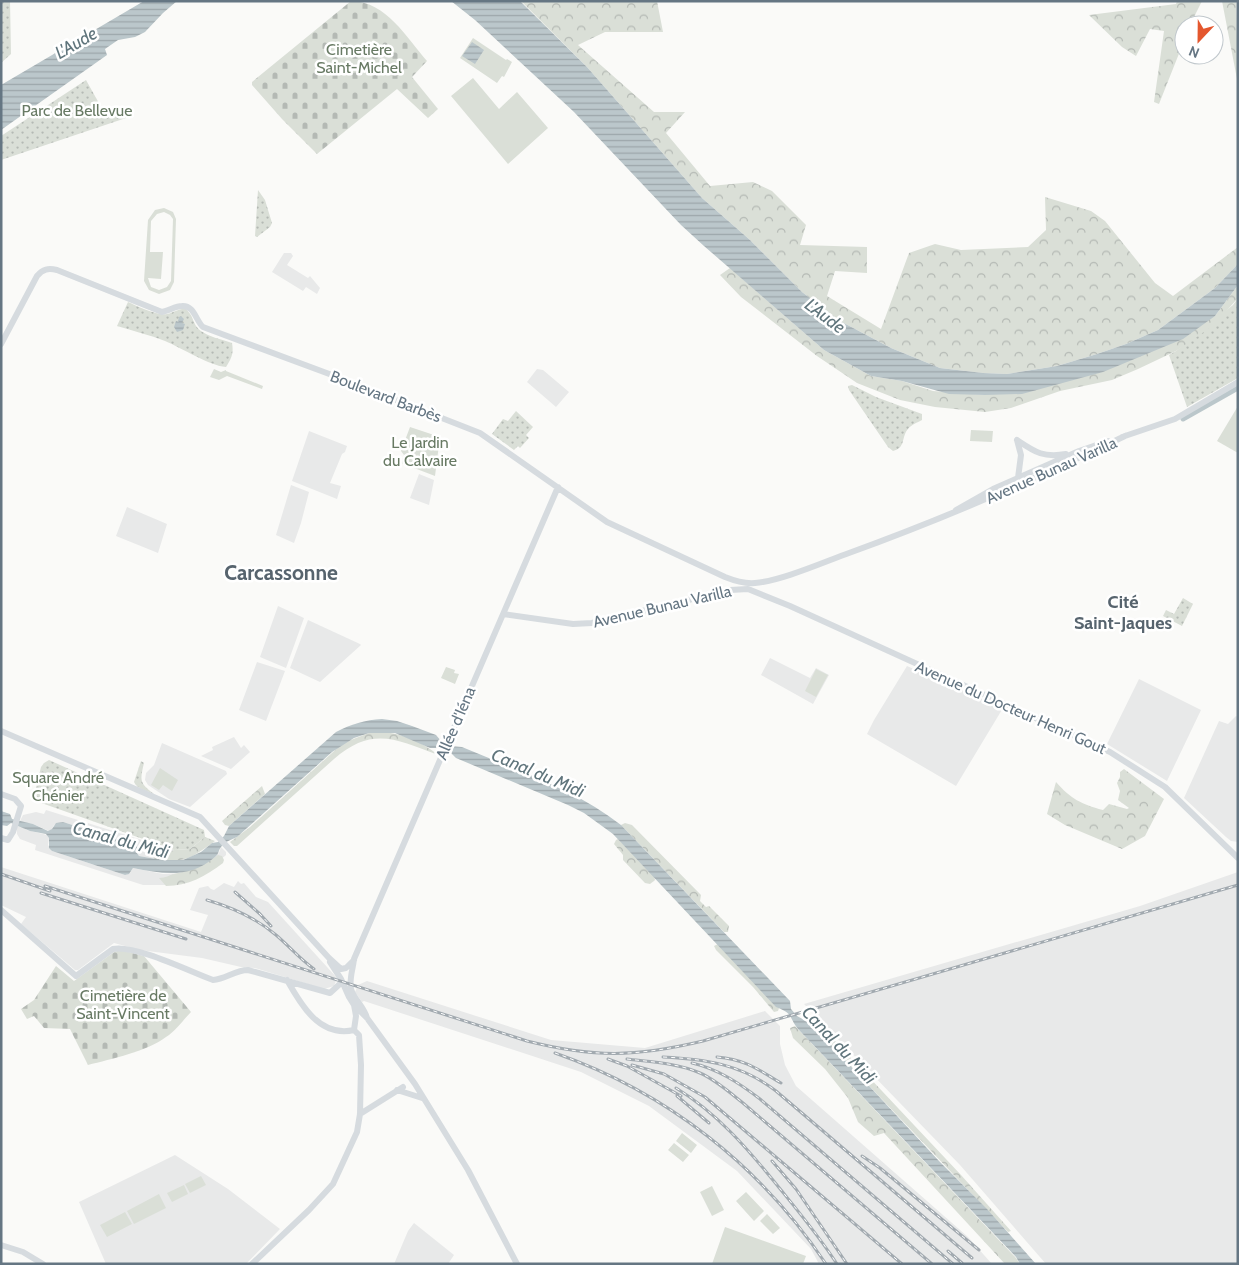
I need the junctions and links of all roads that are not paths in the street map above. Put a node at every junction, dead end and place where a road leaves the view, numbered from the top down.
1 (1, 344) edge
2 (1238, 382) edge
3 (1126, 436) junction
4 (1079, 451) junction
5 (1018, 478) junction
6 (558, 487) junction
7 (950, 515) junction
8 (731, 580) junction
9 (754, 584) junction
10 (730, 590) junction
11 (760, 594) junction
12 (503, 614) junction
13 (1, 731) edge
14 (1, 794) edge
15 (5, 839) edge
16 (1238, 858) edge
17 (1, 910) edge
18 (329, 958) junction
19 (354, 959) junction
20 (287, 980) junction
21 (341, 984) junction
22 (354, 1005) junction
23 (367, 1018) junction
24 (354, 1030) junction
25 (405, 1072) junction
26 (403, 1088) junction
27 (414, 1088) junction
28 (360, 1114) junction
29 (1, 1244) edge
30 (43, 1264) edge
31 (252, 1264) edge
32 (517, 1264) edge

1 - 6 main road, Boulevard Barbès
2 - 3 main road, Avenue Bunau Varilla
3 - 4 main road, Avenue Bunau Varilla
3 - 7 main road, Avenue Bunau Varilla
4 - 5 main road, Avenue Bunau Varilla
4 - 5 main road
5 - 7 main road, Avenue Bunau Varilla
6 - 8 main road
6 - 12 main road, Allée d'Iéna
7 - 9 main road, Avenue Bunau Varilla
8 - 9 main road
8 - 10 main road
9 - 10 main road, Avenue Bunau Varilla
9 - 11 main road
9 - 11 main road, Avenue Bunau Varilla
10 - 12 main road, Avenue Bunau Varilla
11 - 16 main road, Avenue du Docteur Henri Gout
12 - 19 main road, Allée d'Iéna
13 - 18 main road
14 - 15 main road
17 - 20 main road
18 - 19 main road
18 - 21 main road
19 - 23 main road, Allée d'Iéna
20 - 21 main road
20 - 24 main road
21 - 22 main road
22 - 23 main road
22 - 24 main road
23 - 25 main road
24 - 28 main road
25 - 26 main road
25 - 27 main road
26 - 27 main road
26 - 27 main road
26 - 28 main road
27 - 32 main road
28 - 31 main road
29 - 30 main road

